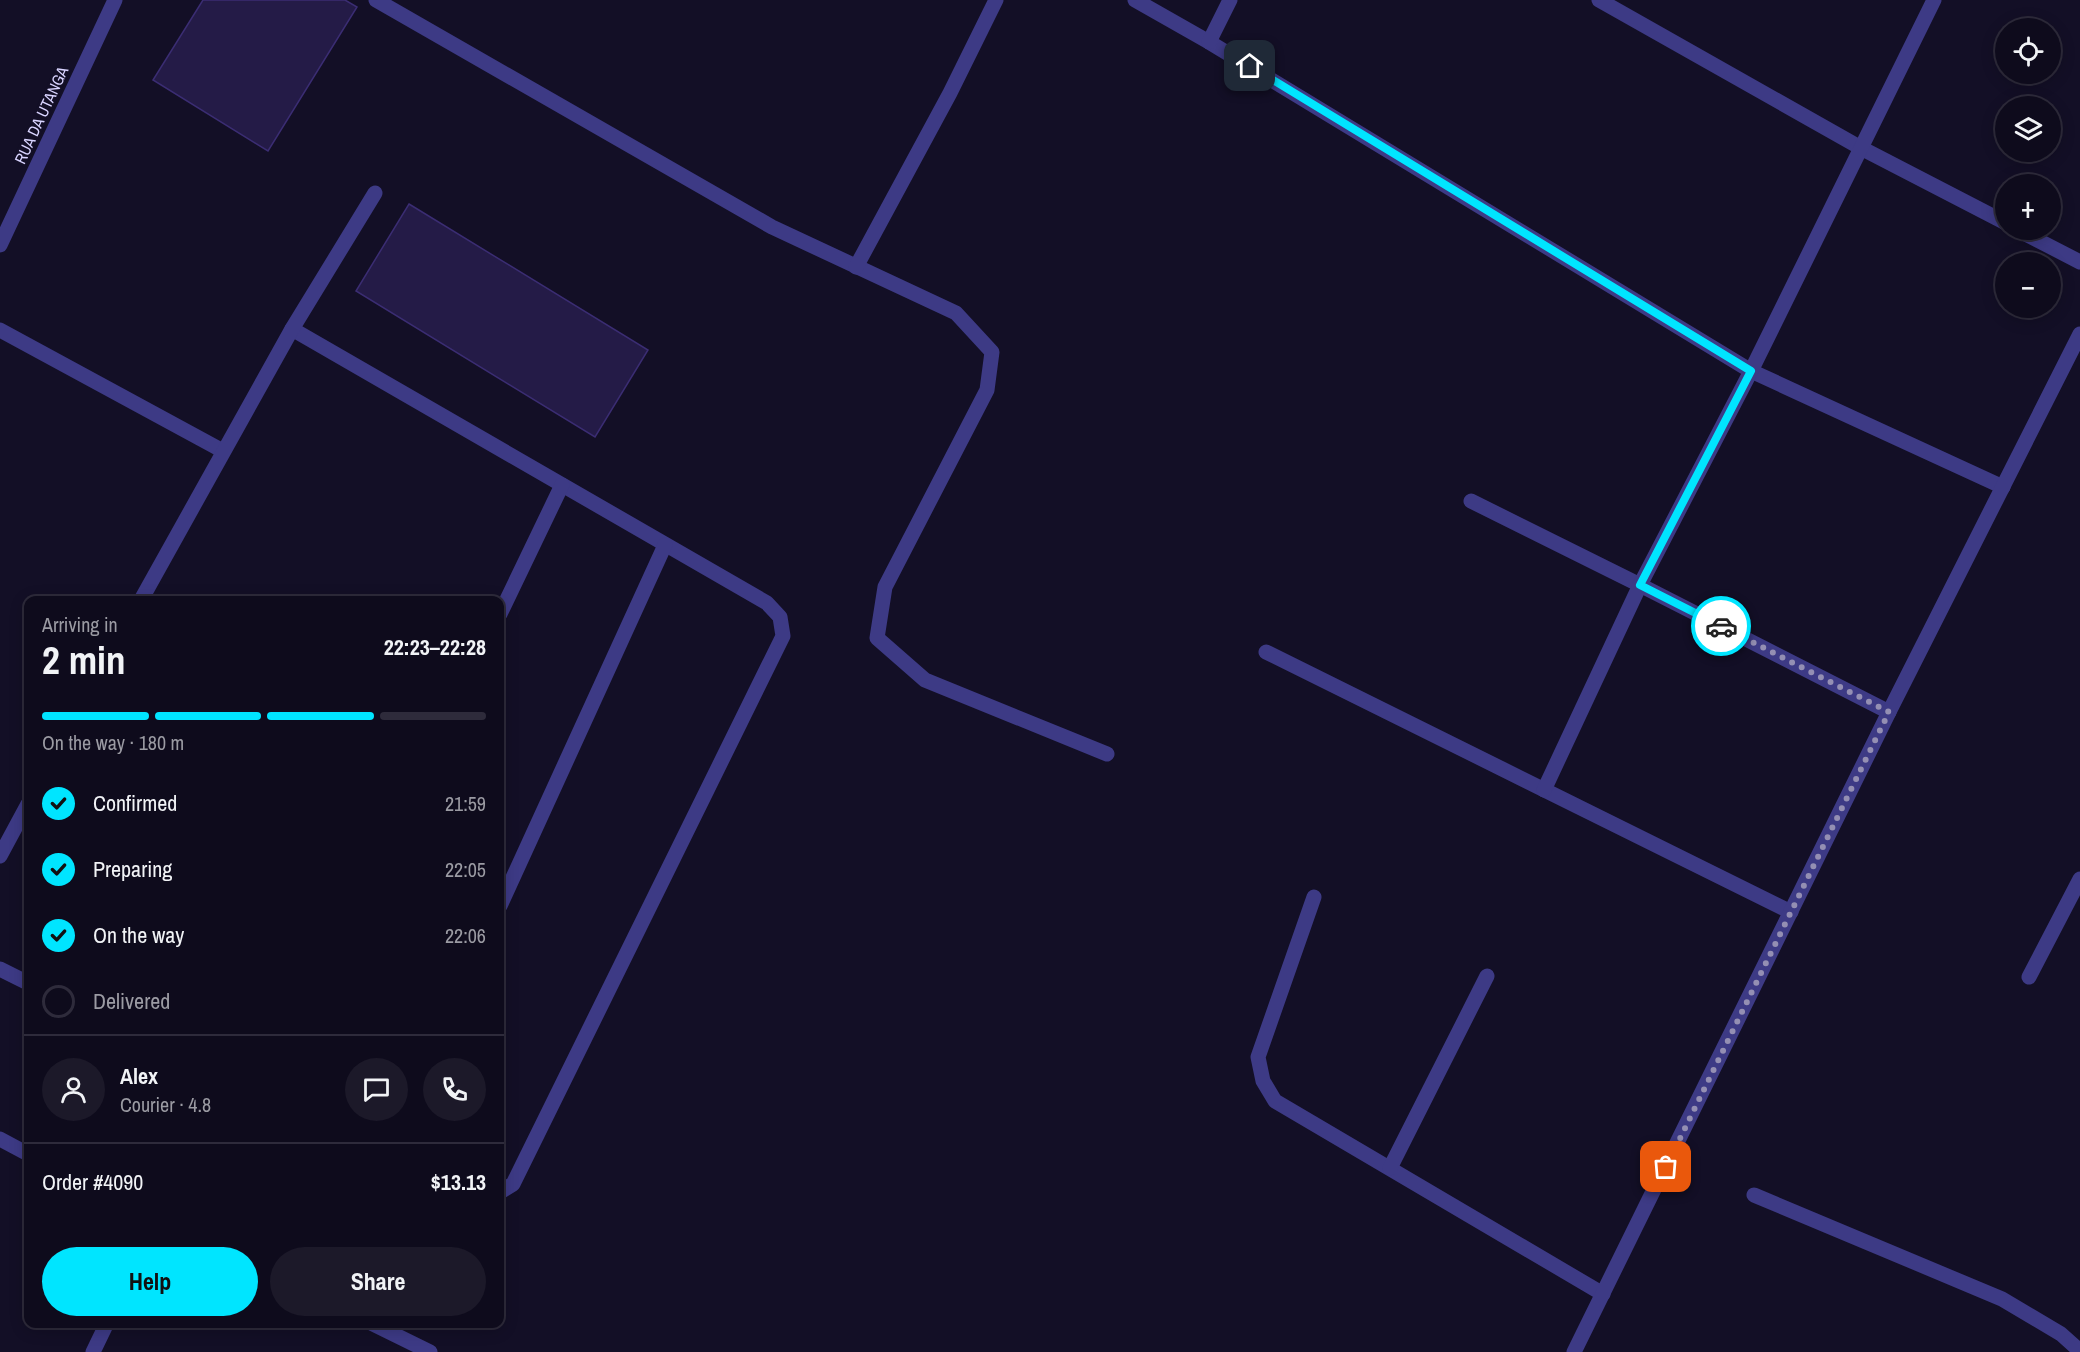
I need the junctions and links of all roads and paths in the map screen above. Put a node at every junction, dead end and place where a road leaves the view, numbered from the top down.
1 (115, 0) edge
2 (376, 0) edge
3 (996, 0) edge
4 (1135, 0) edge
5 (1230, 0) edge
6 (1599, 0) edge
7 (1934, 0) edge
8 (1209, 42) junction
9 (1861, 148) junction
10 (375, 193) dead end
11 (1995, 217) edge
12 (2037, 240) edge
13 (0, 245) edge
14 (2080, 262) edge
15 (856, 267) junction
16 (292, 329) junction
17 (0, 330) edge
18 (2080, 334) edge
19 (1751, 371) junction
20 (224, 451) junction
21 (562, 485) junction
22 (2003, 487) junction
23 (1471, 501) dead end
24 (665, 545) junction
25 (1640, 585) junction
26 (143, 596) edge
27 (504, 606) edge
28 (1266, 652) dead end
29 (1889, 712) junction
30 (1107, 754) dead end
31 (1544, 790) junction
32 (24, 811) edge
33 (0, 856) edge
34 (2080, 879) edge
35 (504, 897) edge
36 (1314, 897) dead end
37 (1791, 912) junction
38 (0, 969) edge
39 (1487, 976) dead end
40 (2029, 976) dead end
41 (24, 981) edge
42 (0, 1139) edge
43 (24, 1152) edge
44 (1390, 1168) junction
45 (504, 1190) edge
46 (1754, 1195) dead end
47 (1603, 1294) junction
48 (105, 1328) edge
49 (380, 1328) edge
50 (2080, 1351) edge
51 (93, 1352) edge
52 (430, 1352) edge
53 (1574, 1352) edge

1 - 13 street, RUA DA UTANGA
2 - 15 street
3 - 15 street
4 - 8 street
5 - 8 street
6 - 9 street
7 - 9 street
8 - 19 street
9 - 11 street
9 - 19 street
10 - 16 street
12 - 14 street
15 - 30 street
16 - 20 street
16 - 21 street
17 - 20 street
18 - 22 street
19 - 22 street
19 - 25 street
20 - 26 street
21 - 24 street
21 - 27 street
22 - 29 street
23 - 25 street
24 - 35 street
24 - 45 street
25 - 29 street
25 - 31 street
28 - 31 street
29 - 37 street
31 - 37 street
32 - 33 street
34 - 40 street
36 - 44 street
37 - 47 street
38 - 41 street
39 - 44 street
42 - 43 street
44 - 47 street
46 - 50 street
47 - 53 street
48 - 51 street
49 - 52 street

